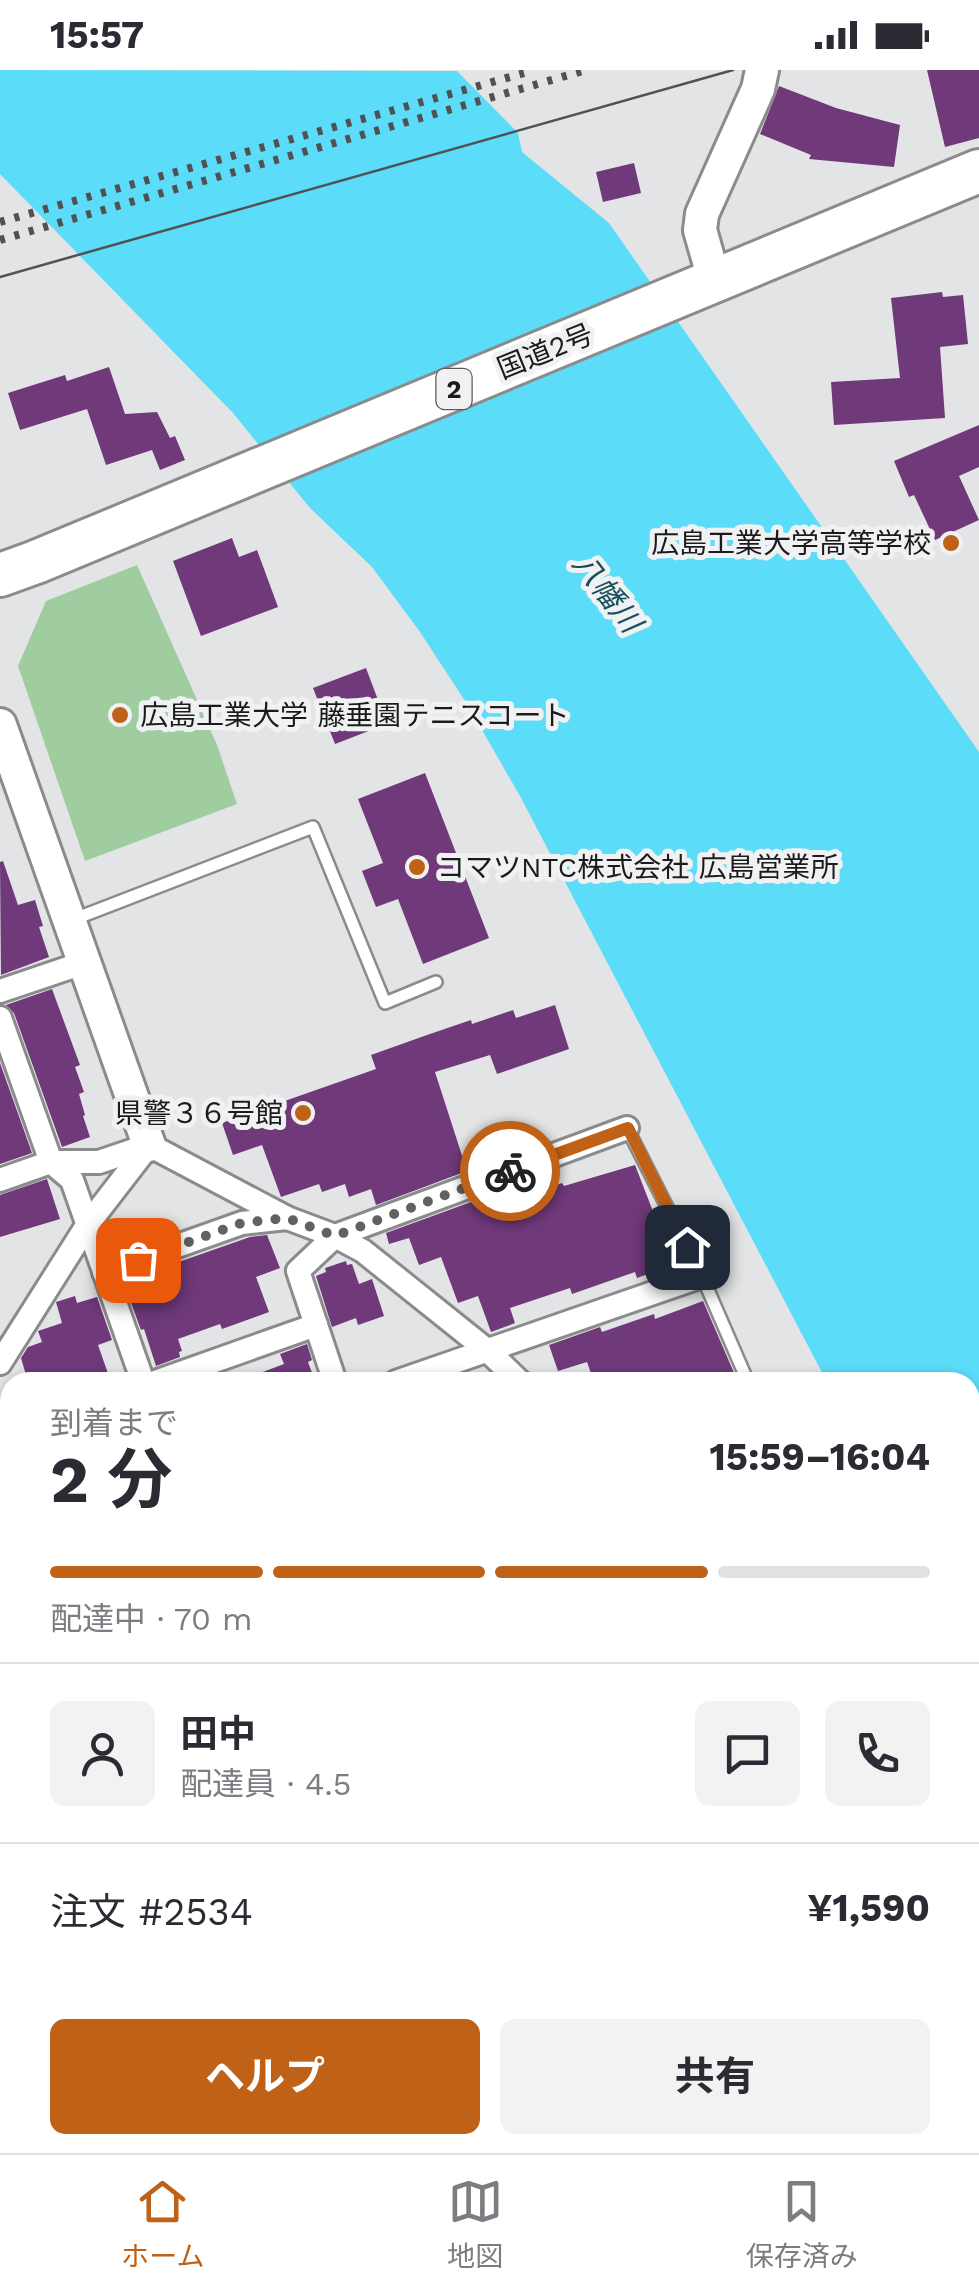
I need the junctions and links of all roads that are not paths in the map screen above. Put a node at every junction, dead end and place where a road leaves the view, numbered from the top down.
1 (762, 70) edge
2 (979, 171) edge
3 (714, 279) junction
4 (0, 575) edge
5 (0, 724) edge
6 (68, 921) junction
7 (83, 963) junction
8 (436, 982) dead end
9 (0, 991) edge
10 (0, 1018) edge
11 (628, 1128) joint
12 (150, 1145) junction
13 (51, 1162) junction
14 (0, 1180) edge
15 (287, 1218) junction
16 (88, 1224) junction
17 (335, 1236) junction
18 (104, 1272) junction
19 (702, 1276) junction
20 (316, 1325) junction
21 (488, 1351) junction
22 (0, 1363) edge
23 (139, 1372) edge
24 (183, 1372) edge
25 (332, 1372) edge
26 (426, 1372) edge
27 (510, 1372) edge
28 (744, 1372) edge

1 - 3 street
2 - 3 highway, 国道2号 / 2
3 - 4 highway, 国道2号 / 2
5 - 6 street
6 - 7 street
6 - 8 lane
7 - 9 street
7 - 12 street
10 - 13 street
11 - 17 street
11 - 19 lane
12 - 13 street
12 - 15 street
12 - 16 street
13 - 14 street
13 - 16 street
15 - 17 street
15 - 18 street
16 - 18 street
16 - 22 street
17 - 20 street
17 - 21 street
18 - 23 street
19 - 21 street
19 - 28 lane
20 - 24 street
20 - 25 street
21 - 26 street
21 - 27 street

